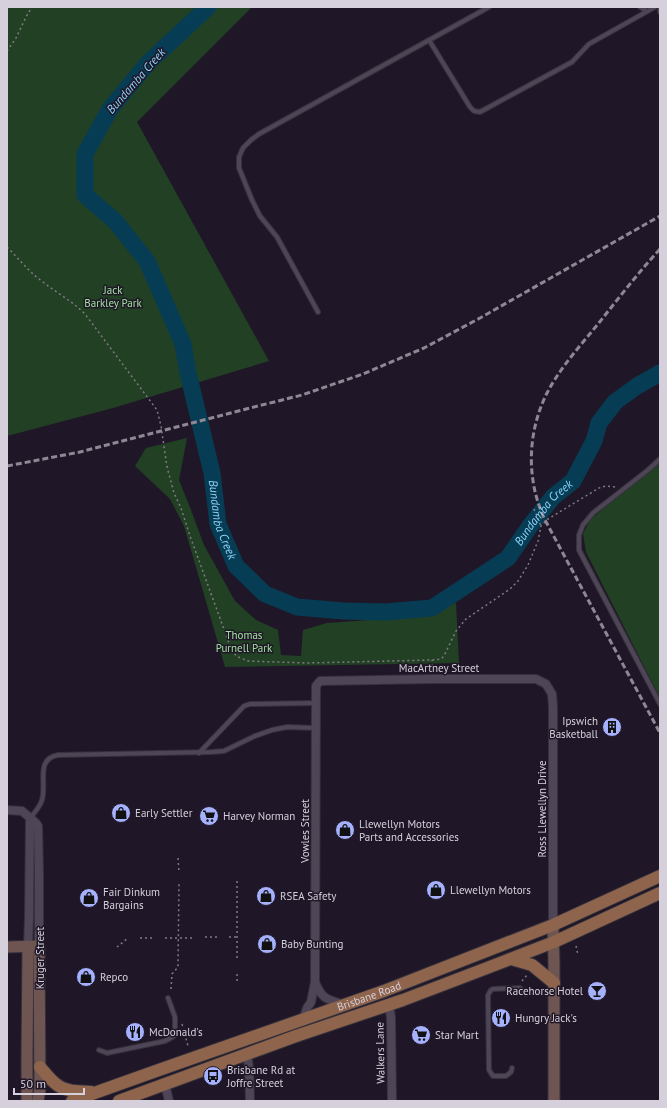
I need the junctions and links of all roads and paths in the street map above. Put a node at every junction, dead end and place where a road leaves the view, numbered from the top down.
1 (32, 7) edge
2 (489, 7) edge
3 (640, 7) edge
4 (655, 7) edge
5 (660, 7) edge
6 (647, 11) junction
7 (660, 12) edge
8 (429, 40) junction
9 (7, 51) edge
10 (7, 247) edge
11 (318, 312) dead end
12 (660, 459) edge
13 (623, 490) junction
14 (534, 509) dead end
15 (541, 526) junction
16 (320, 681) joint
17 (552, 694) joint
18 (316, 703) junction
19 (660, 704) edge
20 (316, 728) junction
21 (199, 753) junction
22 (7, 810) edge
23 (30, 818) junction
24 (178, 858) dead end
25 (179, 872) dead end
26 (660, 876) edge
27 (237, 881) dead end
28 (179, 882) dead end
29 (660, 893) edge
30 (554, 925) junction
31 (205, 937) dead end
32 (219, 937) dead end
33 (229, 937) dead end
34 (237, 937) junction
35 (128, 938) dead end
36 (140, 938) dead end
37 (154, 938) dead end
38 (165, 938) dead end
39 (178, 938) junction
40 (193, 938) dead end
41 (554, 942) junction
42 (28, 946) junction
43 (39, 946) junction
44 (576, 946) dead end
45 (7, 947) edge
46 (117, 947) dead end
47 (578, 955) dead end
48 (511, 959) junction
49 (237, 961) dead end
50 (237, 972) dead end
51 (529, 972) dead end
52 (237, 981) dead end
53 (316, 982) junction
54 (554, 983) junction
55 (518, 988) junction
56 (171, 989) dead end
57 (526, 994) dead end
58 (168, 998) dead end
59 (344, 1005) junction
60 (387, 1005) junction
61 (27, 1008) junction
62 (40, 1008) junction
63 (302, 1020) junction
64 (99, 1050) dead end
65 (247, 1054) junction
66 (40, 1067) junction
67 (512, 1068) dead end
68 (165, 1084) junction
69 (96, 1092) junction
70 (28, 1101) edge
71 (38, 1101) edge
72 (72, 1101) edge
73 (119, 1101) edge
74 (169, 1101) edge
75 (250, 1101) edge
76 (392, 1101) edge
77 (554, 1101) edge

1 - 9 path
2 - 8 lane
3 - 6 lane
4 - 6 lane
5 - 7 lane
6 - 8 lane
8 - 11 lane
10 - 15 path
12 - 13 lane
13 - 15 path
13 - 19 lane
14 - 15 path
16 - 17 street, MacArtney Street
16 - 18 street, Vowles Street
17 - 30 street, Ross Llewellyn Drive
18 - 20 street, Vowles Street
18 - 21 lane
20 - 21 lane
20 - 53 street, Vowles Street
21 - 23 lane
22 - 23 street
23 - 42 street, Kruger Street
23 - 43 street, Kruger Street
24 - 25 path
26 - 30 main road, Brisbane Road
27 - 34 path
28 - 39 path
29 - 41 main road, Brisbane Road
30 - 41 street
30 - 59 main road, Brisbane Road
31 - 32 path
33 - 34 path
34 - 49 path
35 - 46 path
36 - 37 path
38 - 39 path
39 - 40 path
39 - 56 path
41 - 48 main road, Brisbane Road
41 - 54 street
42 - 43 street
42 - 45 street
42 - 61 street, Kruger Street
43 - 62 street, Kruger Street
44 - 47 path
48 - 54 main road
48 - 60 main road, Brisbane Road
50 - 52 path
51 - 55 path
53 - 59 street
53 - 63 street, Vowles Street
54 - 77 street
55 - 57 lane
55 - 67 lane
58 - 64 lane
59 - 63 main road, Brisbane Road
60 - 65 main road, Brisbane Road
60 - 76 street, Walkers Lane
61 - 62 lane
61 - 70 street, Kruger Street
62 - 66 street, Kruger Street
63 - 69 main road, Brisbane Road
65 - 68 main road, Brisbane Road
65 - 75 street
66 - 69 main road
66 - 71 street, Kruger Street
68 - 73 main road, Brisbane Road
68 - 74 street
69 - 72 main road, Brisbane Road

